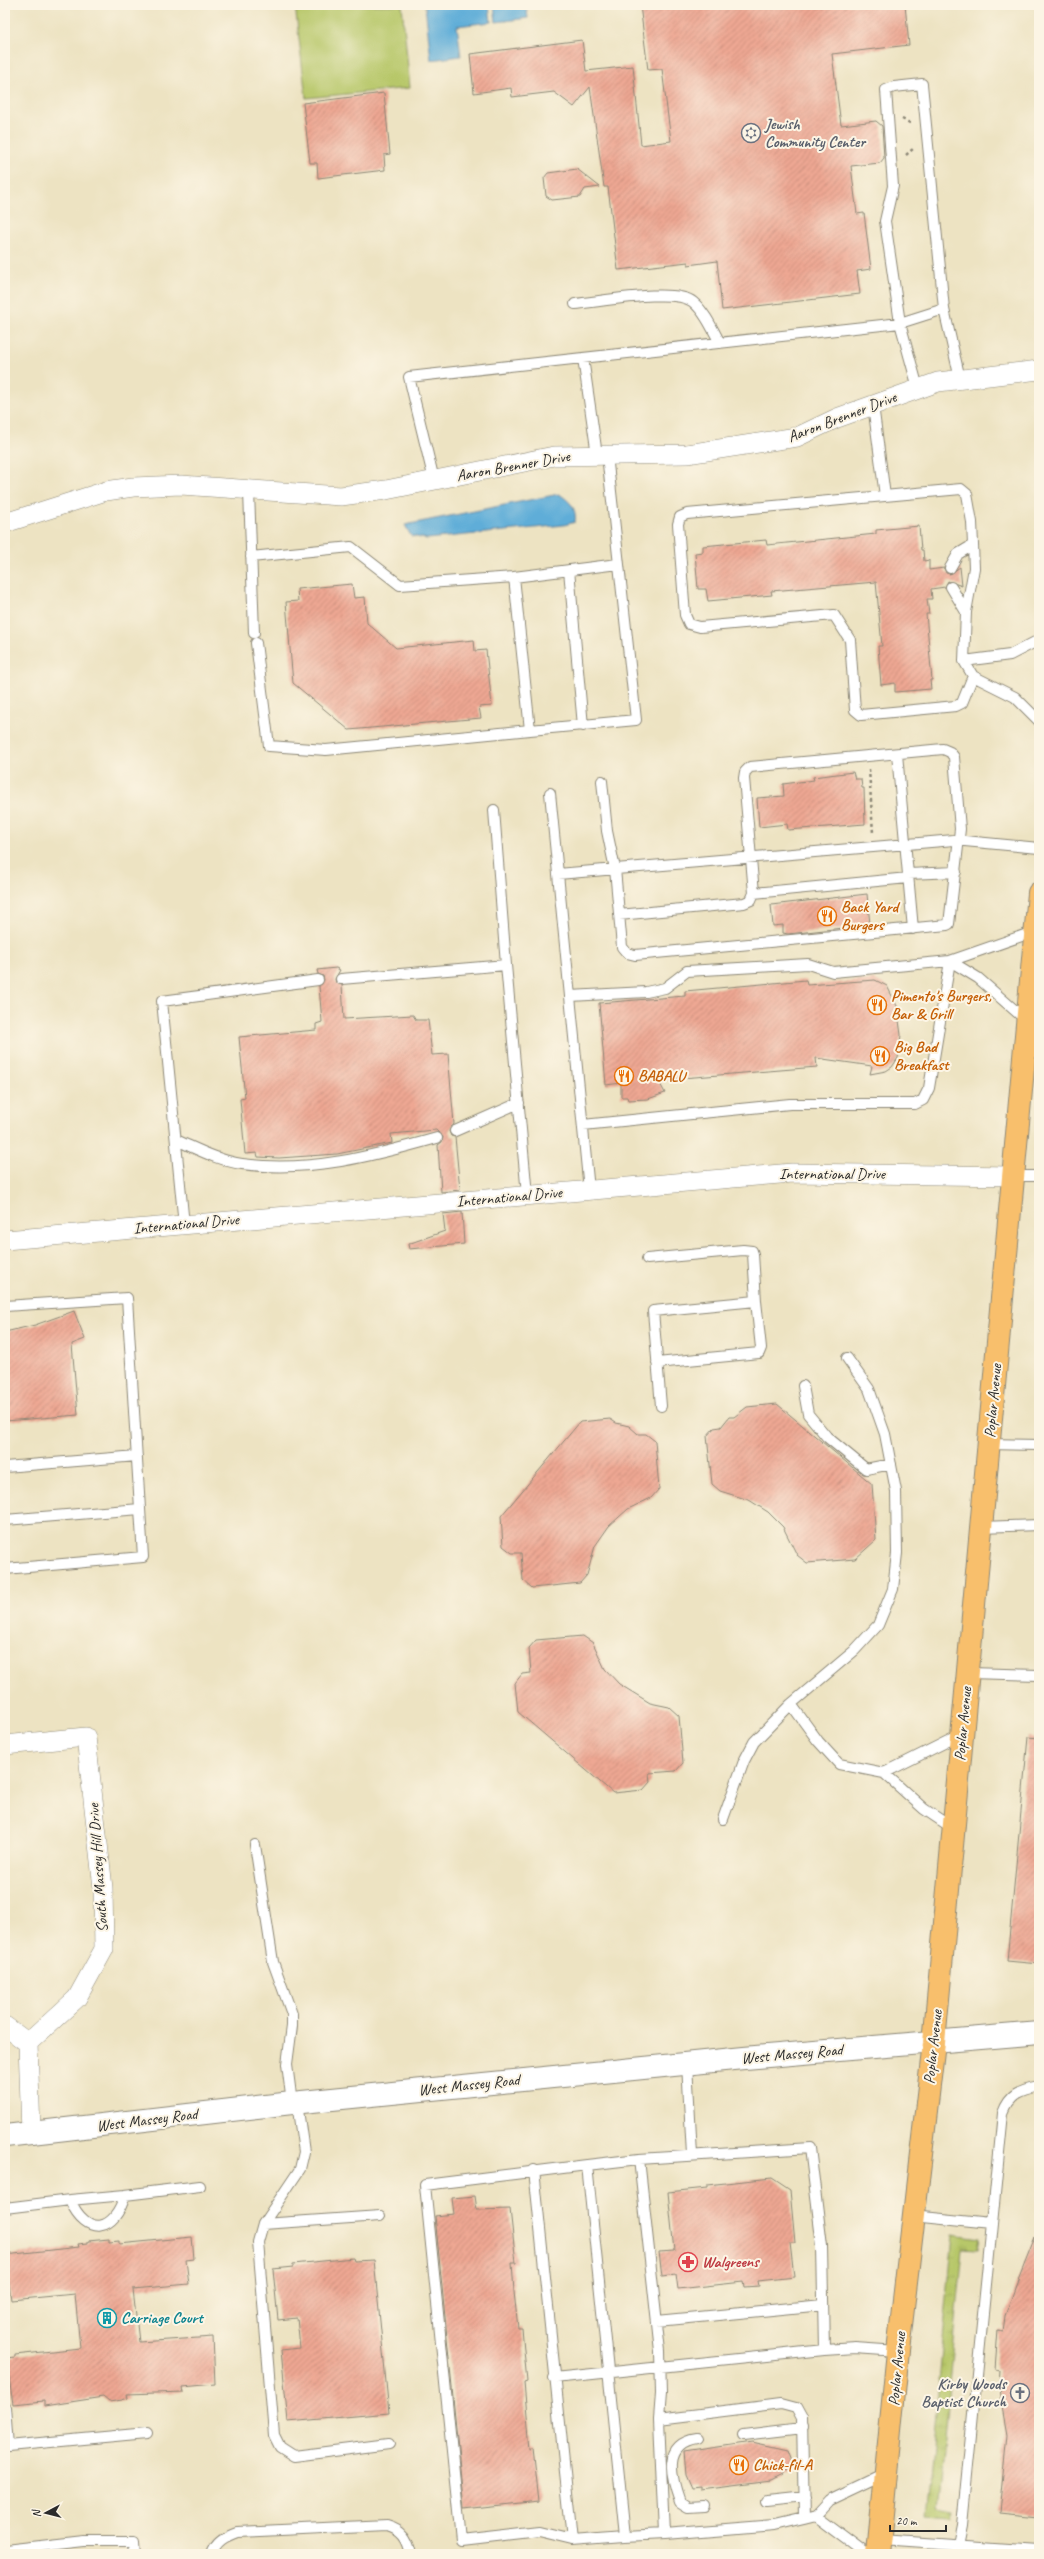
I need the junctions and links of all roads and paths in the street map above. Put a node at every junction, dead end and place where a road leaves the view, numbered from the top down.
1 (897, 116) dead end
2 (915, 132) dead end
3 (917, 146) dead end
4 (902, 158) dead end
5 (575, 304) dead end
6 (944, 309) junction
7 (900, 323) junction
8 (720, 343) junction
9 (583, 358) junction
10 (1039, 370) edge
11 (960, 379) junction
12 (918, 388) junction
13 (873, 405) junction
14 (602, 455) junction
15 (434, 480) junction
16 (249, 491) junction
17 (885, 496) junction
18 (5, 523) edge
19 (973, 545) junction
20 (251, 557) junction
21 (618, 564) junction
22 (950, 568) dead end
23 (569, 570) junction
24 (514, 577) junction
25 (951, 587) dead end
26 (966, 612) junction
27 (1039, 640) edge
28 (964, 661) junction
29 (973, 676) junction
30 (1039, 722) edge
31 (583, 726) junction
32 (530, 730) junction
33 (897, 754) junction
34 (868, 756) junction
35 (602, 781) dead end
36 (550, 793) dead end
37 (494, 810) dead end
38 (866, 834) dead end
39 (959, 840) junction
40 (906, 844) junction
41 (1039, 848) edge
42 (751, 858) junction
43 (615, 869) junction
44 (956, 872) junction
45 (558, 874) junction
46 (908, 876) junction
47 (754, 893) junction
48 (1039, 893) edge
49 (619, 916) junction
50 (913, 929) junction
51 (1036, 931) junction
52 (950, 961) junction
53 (506, 965) junction
54 (1035, 974) edge
55 (341, 979) dead end
56 (318, 980) dead end
57 (570, 996) junction
58 (1028, 1021) junction
59 (519, 1103) junction
60 (582, 1125) junction
61 (455, 1132) dead end
62 (437, 1138) dead end
63 (176, 1140) junction
64 (1013, 1176) junction
65 (1039, 1176) edge
66 (589, 1190) junction
67 (526, 1195) junction
68 (184, 1224) junction
69 (5, 1240) edge
70 (647, 1259) dead end
71 (756, 1301) junction
72 (5, 1306) edge
73 (847, 1358) dead end
74 (657, 1363) junction
75 (803, 1386) dead end
76 (661, 1406) dead end
77 (989, 1444) junction
78 (1039, 1445) edge
79 (137, 1456) junction
80 (891, 1464) junction
81 (5, 1467) edge
82 (140, 1509) junction
83 (5, 1520) edge
84 (1039, 1525) edge
85 (981, 1527) junction
86 (5, 1569) edge
87 (968, 1673) junction
88 (1039, 1676) edge
89 (791, 1704) junction
90 (962, 1734) junction
91 (5, 1745) edge
92 (884, 1773) junction
93 (724, 1819) dead end
94 (954, 1829) junction
95 (255, 1845) dead end
96 (5, 2026) edge
97 (1039, 2033) edge
98 (934, 2043) junction
99 (28, 2044) junction
100 (687, 2064) junction
101 (1039, 2087) edge
102 (295, 2103) junction
103 (31, 2133) junction
104 (5, 2136) edge
105 (692, 2156) junction
106 (639, 2159) junction
107 (587, 2165) junction
108 (534, 2170) junction
109 (200, 2186) dead end
110 (125, 2195) junction
111 (70, 2200) junction
112 (5, 2208) edge
113 (380, 2216) dead end
114 (913, 2216) junction
115 (263, 2224) junction
116 (992, 2224) junction
117 (823, 2305) junction
118 (657, 2321) junction
119 (824, 2350) junction
120 (898, 2351) junction
121 (660, 2368) junction
122 (607, 2373) junction
123 (554, 2378) junction
124 (5, 2406) edge
125 (658, 2419) junction
126 (803, 2428) junction
127 (147, 2433) dead end
128 (743, 2435) dead end
129 (697, 2440) dead end
130 (389, 2444) dead end
131 (887, 2473) junction
132 (804, 2496) junction
133 (766, 2500) dead end
134 (705, 2506) dead end
135 (816, 2514) junction
136 (804, 2518) junction
137 (664, 2534) junction
138 (625, 2536) junction
139 (572, 2540) junction
140 (958, 2543) junction
141 (875, 2549) edge
142 (5, 2550) edge
143 (1039, 2550) edge
144 (135, 2554) edge
145 (212, 2554) edge
146 (411, 2554) edge
147 (956, 2554) edge

1 - 2 path
3 - 4 path
5 - 8 lane
6 - 7 lane
6 - 7 lane
6 - 11 lane
7 - 8 lane
7 - 12 lane
8 - 9 lane
9 - 14 lane
9 - 15 lane
10 - 11 street, Aaron Brenner Drive
11 - 12 street, Aaron Brenner Drive
12 - 13 street, Aaron Brenner Drive
13 - 14 street, Aaron Brenner Drive
13 - 17 lane
14 - 15 street, Aaron Brenner Drive
14 - 21 lane
15 - 16 street, Aaron Brenner Drive
16 - 18 street, Aaron Brenner Drive
16 - 20 lane
17 - 19 lane
17 - 29 lane
19 - 22 lane
19 - 26 lane
20 - 24 lane
20 - 32 lane
21 - 23 lane
21 - 31 lane
23 - 24 lane
23 - 31 lane
24 - 32 lane
25 - 26 lane
26 - 28 lane
27 - 28 lane
28 - 29 lane
29 - 30 lane
31 - 32 lane
33 - 34 lane
33 - 39 lane
33 - 40 lane
34 - 38 path
34 - 42 lane
35 - 43 lane
36 - 45 lane
37 - 53 lane
39 - 40 lane
39 - 41 lane
39 - 44 lane
40 - 42 lane
40 - 46 lane
42 - 43 lane
42 - 47 lane
43 - 45 lane
43 - 49 lane
44 - 46 lane
44 - 50 lane
45 - 57 lane
46 - 47 lane
46 - 50 lane
47 - 49 lane
48 - 51 main road, Poplar Avenue
49 - 50 lane
51 - 52 lane
51 - 54 main road, Poplar Avenue
52 - 57 lane
52 - 58 lane
52 - 60 lane
53 - 55 lane
53 - 59 lane
54 - 58 main road, Poplar Avenue
56 - 63 lane
57 - 60 lane
58 - 64 main road, Poplar Avenue
59 - 61 lane
59 - 67 lane
60 - 66 lane
62 - 63 lane
63 - 68 lane
64 - 65 lane
64 - 66 street, International Drive
64 - 77 main road, Poplar Avenue
66 - 67 street, International Drive
67 - 68 street, International Drive
68 - 69 street, International Drive
70 - 71 lane
71 - 74 lane
71 - 74 lane
72 - 79 lane
73 - 80 lane
74 - 76 lane
75 - 80 lane
77 - 78 lane
77 - 85 main road, Poplar Avenue
79 - 81 lane
79 - 82 lane
80 - 89 lane
82 - 83 lane
82 - 86 lane
84 - 85 lane
85 - 87 main road, Poplar Avenue
87 - 88 lane
87 - 90 main road, Poplar Avenue
89 - 92 lane
89 - 93 lane
90 - 92 lane
90 - 94 main road, Poplar Avenue
91 - 99 street, South Massey Hill Drive
92 - 94 lane
94 - 98 main road, Poplar Avenue
95 - 102 lane
96 - 99 street
97 - 98 street, West Massey Road
98 - 100 street, West Massey Road
98 - 114 main road, Poplar Avenue
99 - 103 street
100 - 102 street, West Massey Road
100 - 105 lane
101 - 116 lane
102 - 103 street, West Massey Road
102 - 115 lane
103 - 104 street, West Massey Road
105 - 106 lane
105 - 117 lane
106 - 107 lane
106 - 118 lane
107 - 108 lane
107 - 122 lane
108 - 123 lane
108 - 139 lane
109 - 110 lane
110 - 111 lane
110 - 111 lane
111 - 112 lane
113 - 115 lane
114 - 116 lane
114 - 120 main road, Poplar Avenue
115 - 130 lane
116 - 140 lane
117 - 118 lane
117 - 119 lane
118 - 121 lane
119 - 120 lane
119 - 121 lane
120 - 131 main road, Poplar Avenue
121 - 122 lane
121 - 125 lane
122 - 123 lane
122 - 138 lane
123 - 139 lane
124 - 127 lane
125 - 126 lane
125 - 137 lane
126 - 128 lane
126 - 132 lane
129 - 134 lane
131 - 135 lane
131 - 141 main road, Poplar Avenue
132 - 133 lane
132 - 136 lane
135 - 136 lane
135 - 141 lane
136 - 137 lane
137 - 138 lane
138 - 139 lane
140 - 141 lane
140 - 143 lane
140 - 147 lane
142 - 144 lane
145 - 146 lane

